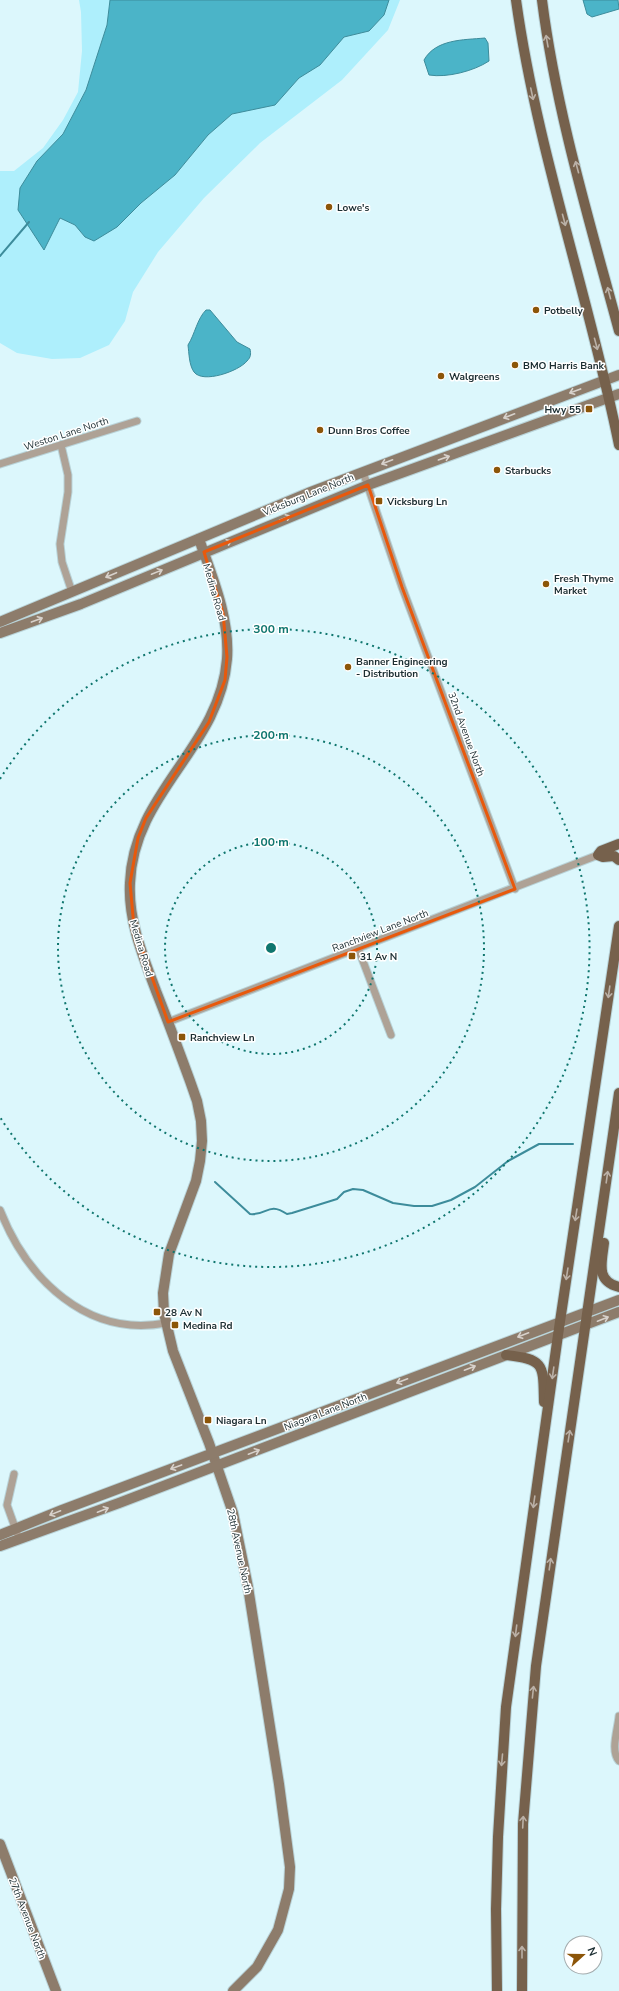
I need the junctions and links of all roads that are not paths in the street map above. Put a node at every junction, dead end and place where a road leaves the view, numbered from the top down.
1 (516, 0) edge
2 (542, 0) edge
3 (619, 331) edge
4 (619, 375) edge
5 (605, 380) junction
6 (619, 394) edge
7 (609, 397) junction
8 (137, 421) dead end
9 (61, 445) junction
10 (619, 445) edge
11 (0, 464) edge
12 (363, 472) junction
13 (368, 485) junction
14 (199, 539) junction
15 (204, 552) junction
16 (72, 592) junction
17 (0, 622) edge
18 (0, 634) edge
19 (619, 844) edge
20 (598, 855) junction
21 (619, 860) edge
22 (515, 889) junction
23 (619, 926) edge
24 (358, 948) junction
25 (168, 1022) junction
26 (391, 1035) dead end
27 (619, 1093) edge
28 (605, 1194) junction
29 (0, 1210) edge
30 (619, 1287) edge
31 (619, 1300) edge
32 (619, 1312) edge
33 (587, 1313) junction
34 (560, 1322) junction
35 (166, 1323) junction
36 (586, 1325) junction
37 (558, 1335) junction
38 (506, 1355) junction
39 (544, 1432) junction
40 (213, 1453) junction
41 (217, 1466) junction
42 (14, 1474) dead end
43 (15, 1529) junction
44 (0, 1535) edge
45 (19, 1539) junction
46 (0, 1546) edge
47 (619, 1716) edge
48 (618, 1760) edge
49 (0, 1844) edge
50 (56, 1991) edge
51 (233, 1991) edge
52 (497, 1991) edge
53 (522, 1991) edge

1 -> 5 main road
3 -> 2 main road
4 - 5 street, Vicksburg Lane North
5 - 7 main road
5 -> 12 street, Vicksburg Lane North
6 - 7 street, Vicksburg Lane North
7 - 10 main road
13 -> 7 street, Vicksburg Lane North
8 - 9 street, Weston Lane North
9 - 11 street, Weston Lane North
9 - 16 street
12 - 13 street, 32nd Avenue North
12 - 14 street, Vicksburg Lane North
15 -> 13 street, Vicksburg Lane North
13 - 22 street, 32nd Avenue North
14 - 15 street, Medina Road
14 -> 16 street, Vicksburg Lane North
18 -> 15 street, Vicksburg Lane North
15 - 25 street, Medina Road
16 - 17 street, Vicksburg Lane North
19 - 20 main road
20 - 21 main road
20 - 22 street, Ranchview Lane North
22 - 24 street, Ranchview Lane North
23 -> 34 main road
24 - 25 street, Ranchview Lane North
24 - 26 street
25 - 35 street, Medina Road
28 -> 27 main road
28 - 30 main road
28 - 33 main road
29 - 35 street
31 - 33 street, Niagara Lane North
36 -> 32 street, Niagara Lane North
33 - 34 street, Niagara Lane North
33 - 36 main road
34 - 37 main road
34 -> 40 street, Niagara Lane North
35 - 40 street, 28th Avenue North
36 - 37 street, Niagara Lane North
53 -> 36 main road
37 - 38 street, Niagara Lane North
37 -> 39 main road
38 - 39 main road
41 -> 38 street, Niagara Lane North
39 -> 52 main road
40 - 41 street, 28th Avenue North
40 -> 43 street, Niagara Lane North
45 -> 41 street, Niagara Lane North
41 - 51 street, 28th Avenue North
42 - 43 street
43 - 44 street, Niagara Lane North
43 - 45 street
45 - 46 street, Niagara Lane North
47 - 48 street
49 - 50 street, 27th Avenue North

